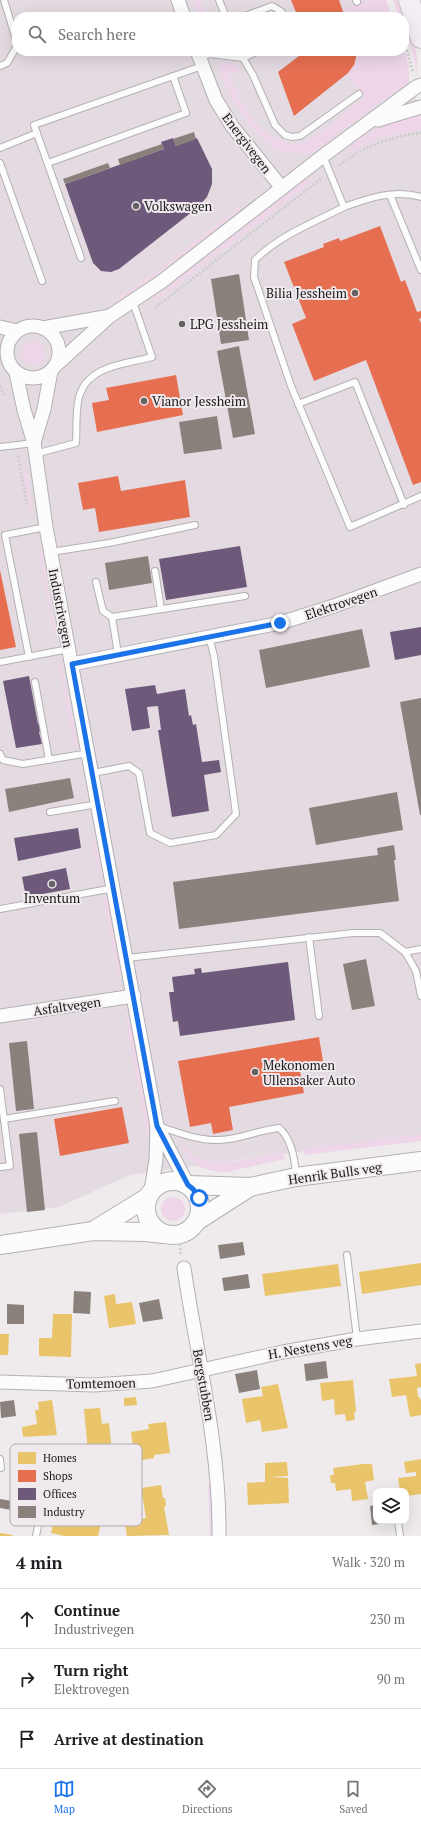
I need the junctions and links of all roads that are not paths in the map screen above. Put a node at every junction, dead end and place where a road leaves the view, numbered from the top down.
1 (4, 0) edge
2 (178, 0) edge
3 (219, 0) edge
4 (409, 0) edge
5 (182, 12) edge
6 (224, 12) edge
7 (256, 12) edge
8 (282, 12) edge
9 (12, 27) edge
10 (414, 42) edge
11 (12, 54) edge
12 (204, 56) edge
13 (248, 56) edge
14 (243, 58) junction
15 (0, 66) edge
16 (173, 76) junction
17 (421, 85) edge
18 (359, 94) dead end
19 (421, 107) edge
20 (367, 124) junction
21 (37, 133) junction
22 (0, 148) edge
23 (323, 156) junction
24 (0, 163) edge
25 (48, 163) junction
26 (282, 188) junction
27 (390, 195) junction
28 (421, 197) edge
29 (344, 207) junction
30 (82, 258) dead end
31 (421, 270) edge
32 (42, 281) dead end
33 (133, 302) junction
34 (110, 316) junction
35 (0, 327) edge
36 (43, 328) junction
37 (17, 331) junction
38 (4, 359) edge
39 (53, 369) junction
40 (16, 373) junction
41 (298, 404) junction
42 (0, 447) edge
43 (35, 448) junction
44 (421, 496) edge
45 (404, 505) junction
46 (195, 525) dead end
47 (46, 527) junction
48 (51, 552) junction
49 (155, 572) dead end
50 (421, 574) edge
51 (96, 582) dead end
52 (245, 596) dead end
53 (161, 609) junction
54 (112, 617) junction
55 (209, 636) junction
56 (69, 649) junction
57 (118, 654) junction
58 (29, 657) junction
59 (0, 662) edge
60 (72, 664) junction
61 (35, 682) dead end
62 (89, 753) junction
63 (0, 754) edge
64 (49, 760) junction
65 (93, 773) junction
66 (98, 804) junction
67 (50, 812) dead end
68 (114, 888) junction
69 (0, 909) edge
70 (309, 937) junction
71 (421, 949) edge
72 (405, 952) junction
73 (127, 958) junction
74 (134, 996) junction
75 (421, 996) edge
76 (0, 1016) edge
77 (319, 1016) dead end
78 (0, 1089) edge
79 (115, 1101) dead end
80 (4, 1119) junction
81 (157, 1126) junction
82 (421, 1161) edge
83 (0, 1167) edge
84 (296, 1177) junction
85 (188, 1185) junction
86 (250, 1187) junction
87 (149, 1194) junction
88 (197, 1221) junction
89 (93, 1231) junction
90 (172, 1235) junction
91 (0, 1245) edge
92 (347, 1255) dead end
93 (184, 1268) road end
94 (421, 1331) edge
95 (357, 1339) junction
96 (201, 1370) junction
97 (0, 1382) edge
98 (0, 1459) edge
99 (1, 1468) dead end
100 (398, 1524) edge
101 (38, 1526) edge
102 (36, 1536) edge
103 (219, 1536) edge
104 (400, 1536) edge

1 - 9 lane
2 - 5 street
3 - 6 lane
4 - 10 main road
7 - 8 lane
11 - 15 lane
12 - 14 lane
12 - 16 lane
12 - 26 street, Energivegen
13 - 14 lane
14 - 18 lane
16 - 21 lane
16 - 25 lane
17 - 20 street
19 - 20 street
20 - 23 street
21 - 22 lane
21 - 25 lane
23 - 26 street
23 - 29 lane
24 - 32 lane
25 - 30 lane
26 - 33 street
27 - 28 lane
27 - 29 lane
27 - 31 lane
29 - 41 lane
33 - 34 street
33 - 43 lane
34 - 36 street
34 - 39 street
35 - 37 street
36 - 37 street
36 - 39 street
37 - 38 street
38 - 40 street
39 - 40 street
39 - 43 street, Industrivegen
40 - 43 street, Industrivegen
41 - 45 lane
41 - 45 lane
42 - 43 lane
43 - 47 street, Industrivegen
44 - 45 lane
46 - 48 lane
47 - 48 street, Industrivegen
47 - 58 lane
48 - 56 street, Industrivegen
49 - 53 lane
50 - 55 street, Elektrovegen
51 - 54 lane
52 - 53 lane
53 - 54 lane
54 - 57 lane
55 - 57 street, Elektrovegen
55 - 65 lane
56 - 58 lane
56 - 60 street, Industrivegen
57 - 60 street, Elektrovegen
58 - 59 lane
60 - 62 street, Industrivegen
61 - 64 lane
62 - 64 lane
62 - 65 street, Industrivegen
63 - 64 lane
65 - 66 street, Industrivegen
66 - 67 lane
66 - 68 street, Industrivegen
68 - 69 lane
68 - 73 street, Industrivegen
70 - 72 lane
70 - 73 lane
70 - 77 lane
71 - 72 lane
72 - 75 lane
73 - 74 street, Industrivegen
74 - 76 street, Asfaltvegen
74 - 81 street, Industrivegen
78 - 80 lane
79 - 80 lane
80 - 83 lane
81 - 84 lane
81 - 85 street, Industrivegen
81 - 87 street, Industrivegen
82 - 84 street, Henrik Bulls veg
84 - 86 street, Henrik Bulls veg
85 - 86 street, Henrik Bulls veg
85 - 87 street, Henrik Bulls veg
85 - 88 street
86 - 88 street, Henrik Bulls veg
87 - 89 street, Henrik Bulls veg
87 - 90 street
88 - 90 street, Henrik Bulls veg
89 - 90 street, Henrik Bulls veg
89 - 91 street, Henrik Bulls veg
92 - 95 lane
93 - 96 street, Bergstubben
94 - 95 street, H. Nestens veg
95 - 96 street, H. Nestens veg
96 - 97 street, Tomtemoen
96 - 103 street, Bergstubben
98 - 99 lane
100 - 104 lane
101 - 102 lane

